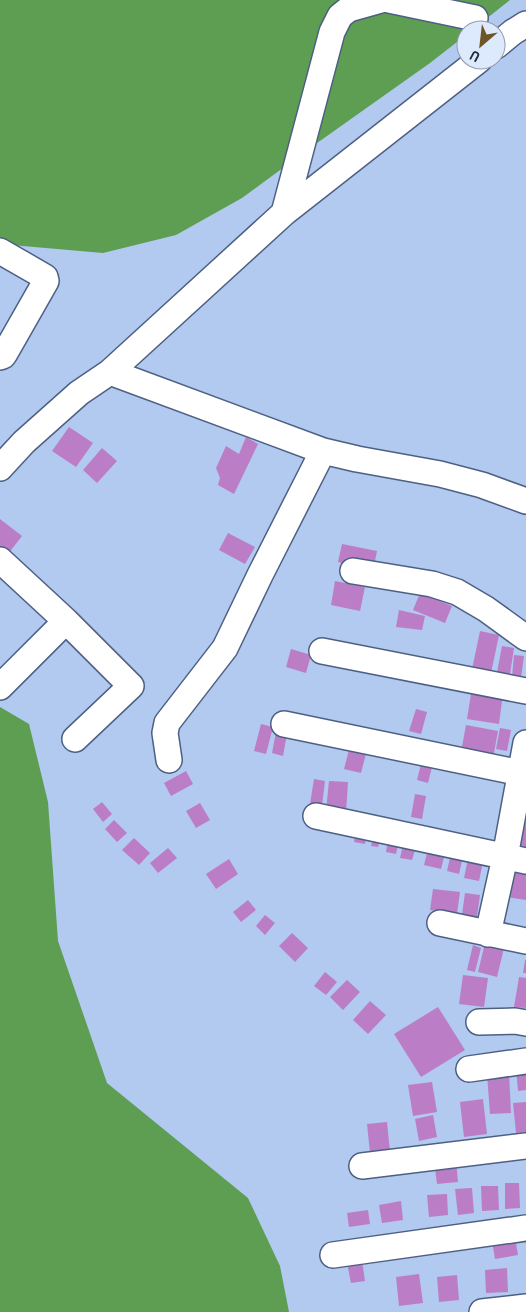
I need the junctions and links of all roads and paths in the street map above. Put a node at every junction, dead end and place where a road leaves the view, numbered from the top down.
1 (381, 0) edge
2 (389, 0) edge
3 (475, 18) dead end
4 (526, 24) edge
5 (506, 38) edge
6 (466, 70) edge
7 (284, 212) junction
8 (0, 251) edge
9 (0, 357) edge
10 (110, 372) junction
11 (323, 451) junction
12 (0, 468) edge
13 (526, 501) edge
14 (0, 560) edge
15 (353, 572) dead end
16 (66, 621) junction
17 (526, 638) edge
18 (322, 651) dead end
19 (0, 687) edge
20 (526, 691) edge
21 (284, 724) dead end
22 (75, 739) dead end
23 (526, 743) edge
24 (169, 760) dead end
25 (523, 774) edge
26 (316, 816) dead end
27 (515, 859) edge
28 (440, 923) dead end
29 (488, 934) junction
30 (526, 942) edge
31 (479, 1022) dead end
32 (526, 1023) edge
33 (526, 1061) edge
34 (469, 1069) dead end
35 (526, 1146) edge
36 (362, 1166) dead end
37 (526, 1228) edge
38 (333, 1255) dead end
39 (526, 1306) edge
40 (482, 1312) edge

1 - 7 street
2 - 3 street
4 - 5 street
6 - 7 street
7 - 10 street
8 - 9 street
10 - 11 street
10 - 12 street
11 - 13 street
11 - 24 street
14 - 16 street
15 - 17 street
16 - 19 street
16 - 22 street
18 - 20 street
21 - 25 street
23 - 25 street
25 - 27 street
26 - 27 street
27 - 29 street
28 - 29 street
29 - 30 street
31 - 32 street
33 - 34 street
35 - 36 street
37 - 38 street
39 - 40 street

